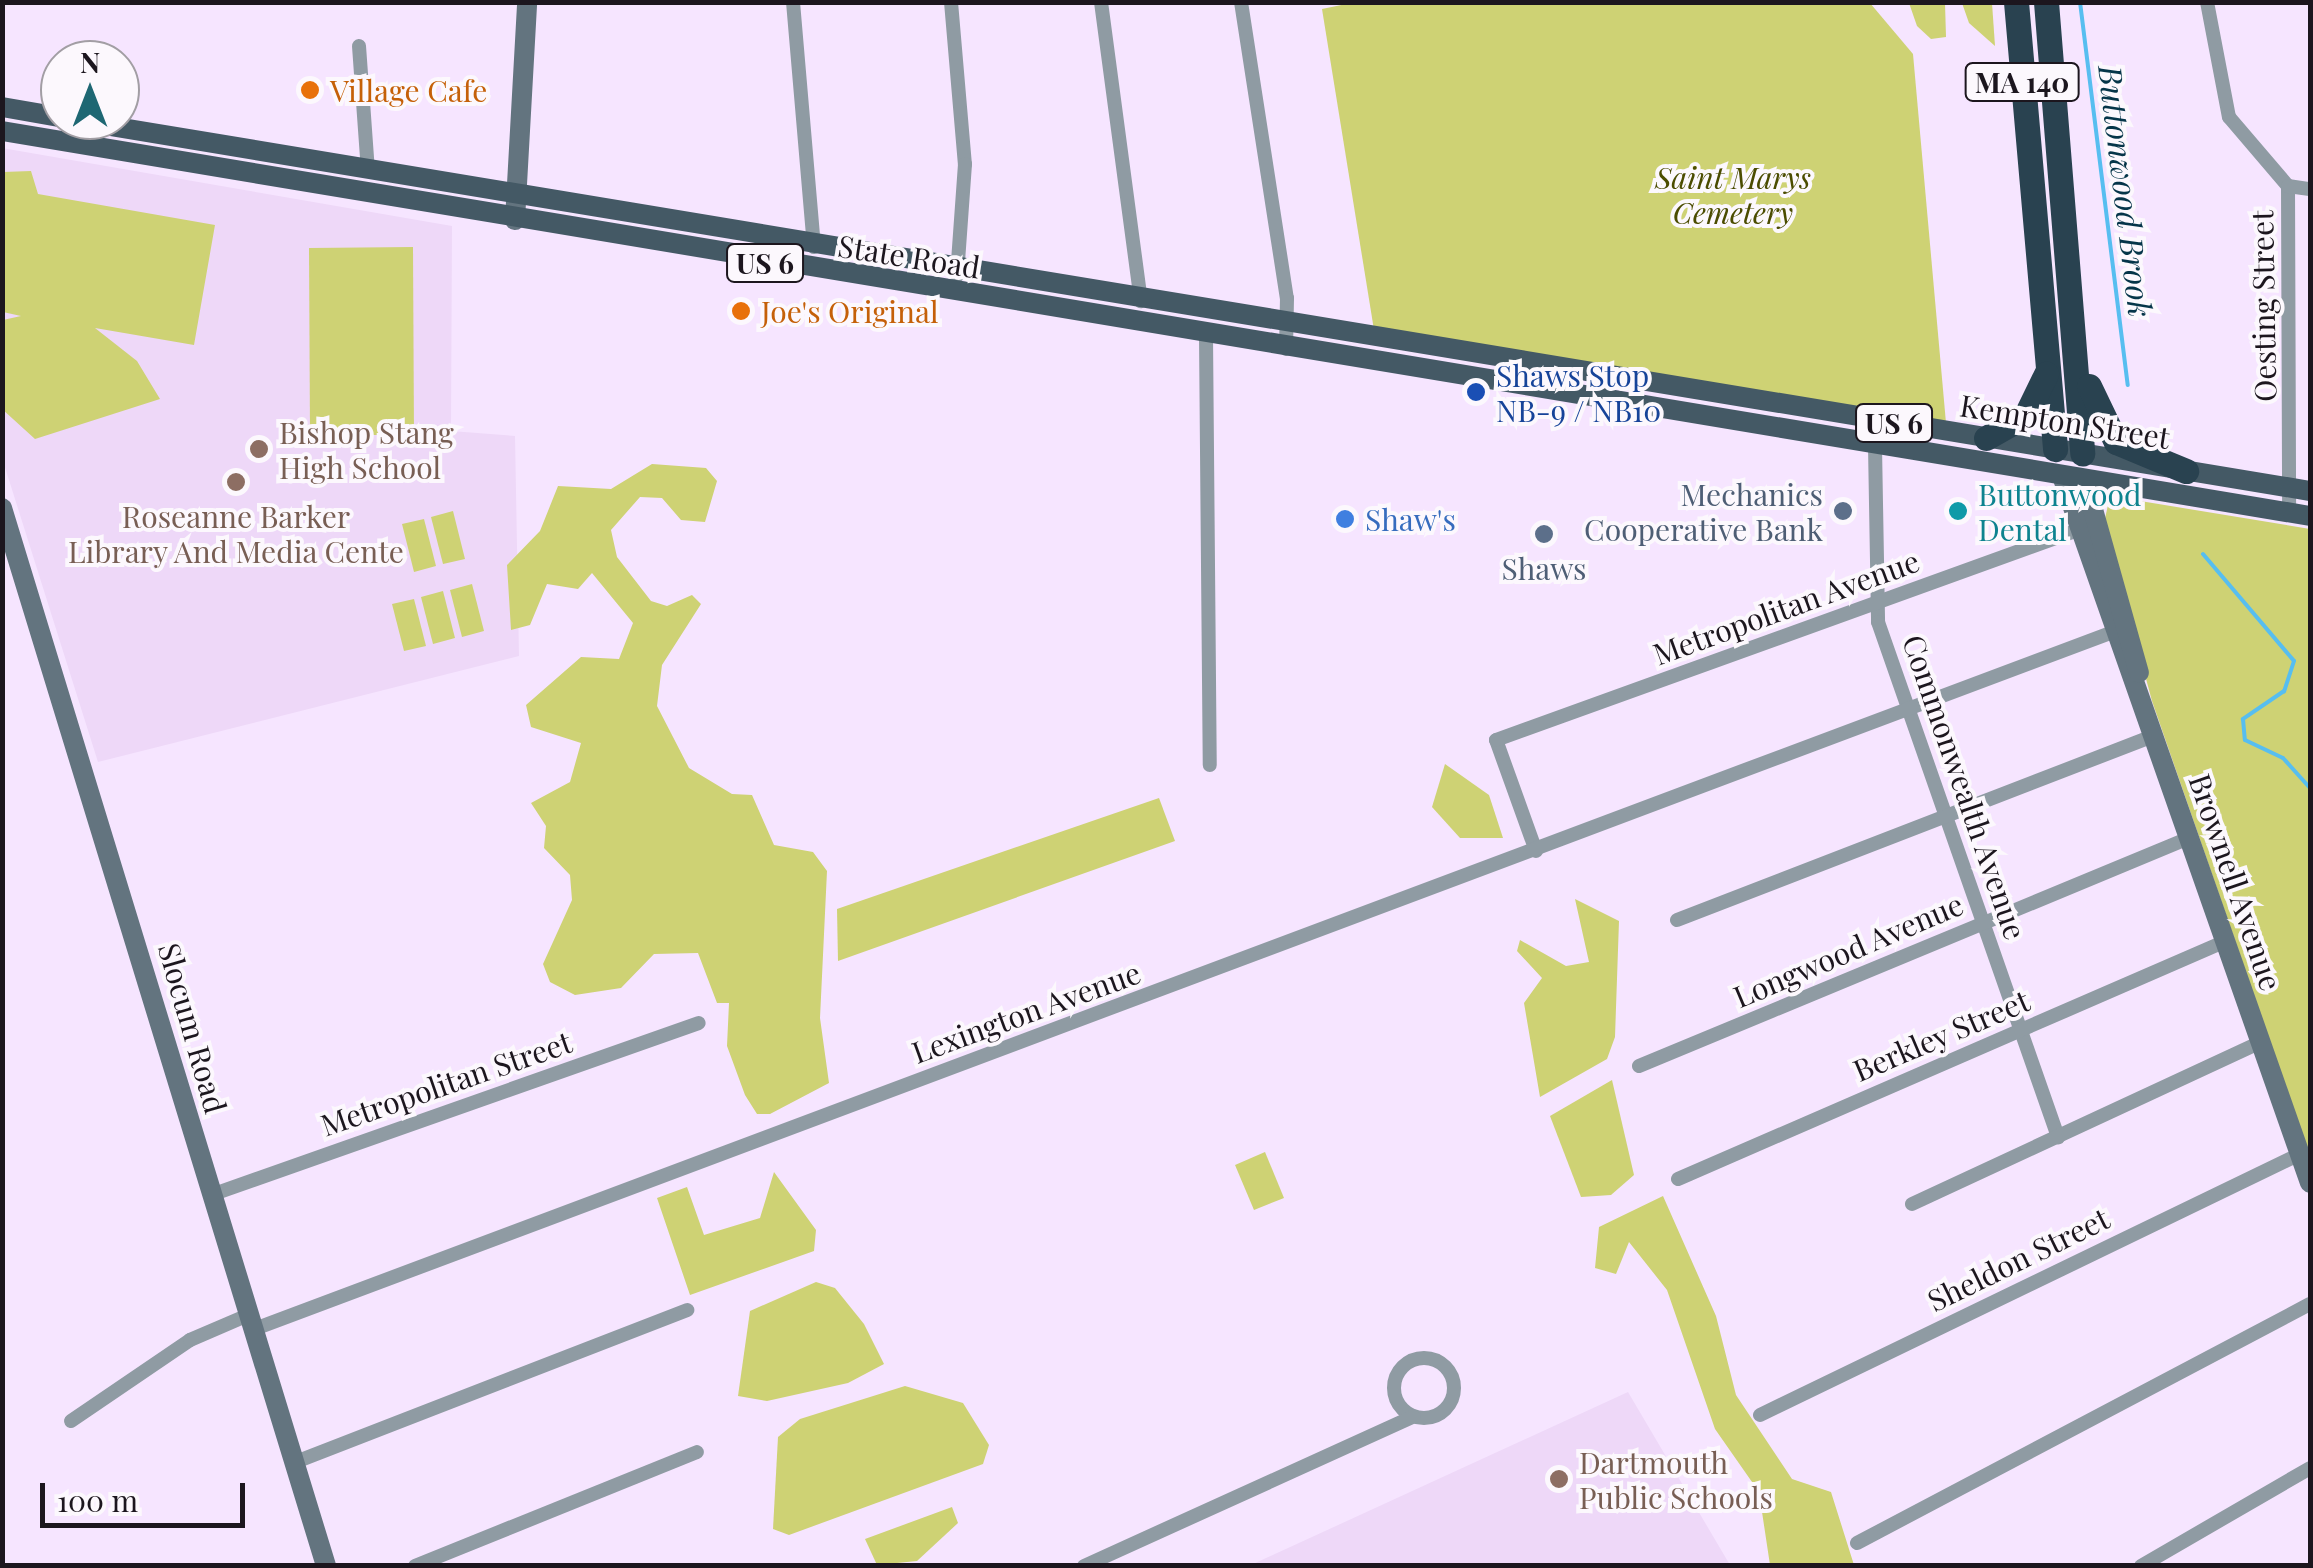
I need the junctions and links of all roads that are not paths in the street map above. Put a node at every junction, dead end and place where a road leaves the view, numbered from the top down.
1 (527, 2) edge
2 (793, 2) edge
3 (951, 2) edge
4 (1102, 2) edge
5 (1241, 2) edge
6 (2016, 2) edge
7 (2046, 2) edge
8 (2207, 2) edge
9 (359, 46) dead end
10 (2, 107) edge
11 (40, 114) edge
12 (2, 131) edge
13 (140, 131) edge
14 (368, 171) junction
15 (2288, 186) junction
16 (2310, 189) edge
17 (517, 196) junction
18 (514, 220) junction
19 (2065, 230) junction
20 (814, 247) junction
21 (957, 271) junction
22 (954, 294) junction
23 (1140, 301) junction
24 (1288, 326) junction
25 (1206, 336) junction
26 (1286, 350) junction
27 (2046, 374) junction
28 (1632, 382) junction
29 (1629, 406) junction
30 (1986, 438) junction
31 (1875, 446) junction
32 (2056, 449) junction
33 (2082, 454) junction
34 (2186, 471) junction
35 (2062, 476) junction
36 (2085, 481) junction
37 (2302, 489) edge
38 (2, 508) edge
39 (2300, 514) edge
40 (2086, 527) junction
41 (1878, 604) junction
42 (2122, 629) junction
43 (1909, 710) junction
44 (2153, 736) junction
45 (1210, 765) dead end
46 (1947, 816) junction
47 (2189, 838) junction
48 (1536, 850) junction
49 (1676, 920) dead end
50 (1984, 923) junction
51 (2226, 941) junction
52 (700, 1022) dead end
53 (2022, 1030) junction
54 (2261, 1042) junction
55 (1639, 1066) dead end
56 (2058, 1136) junction
57 (2300, 1154) junction
58 (1678, 1179) dead end
59 (2310, 1183) edge
60 (211, 1195) junction
61 (1912, 1204) dead end
62 (2310, 1304) edge
63 (686, 1310) dead end
64 (250, 1323) junction
65 (1760, 1414) dead end
66 (1414, 1416) junction
67 (72, 1421) dead end
68 (696, 1452) dead end
69 (293, 1462) junction
70 (2310, 1468) edge
71 (1857, 1544) dead end
72 (326, 1566) edge
73 (415, 1566) edge
74 (1084, 1566) edge
75 (2141, 1566) edge

1 - 17 main road
2 - 20 street
3 - 21 street
4 - 23 street
5 - 24 street
6 - 27 highway, MA 140
7 - 19 highway, MA 140
8 - 15 street, Oesting Street
9 - 14 street
10 - 11 main road
12 - 18 main road, State Road / US 6
13 - 14 main road, State Road / US 6
14 - 17 main road, State Road / US 6
15 - 16 street
15 - 37 street, Oesting Street
17 - 18 main road
17 - 20 main road, State Road / US 6
18 - 22 main road, State Road / US 6
19 - 33 highway, MA 140
19 - 34 highway
20 - 21 main road, State Road / US 6
21 - 22 street
21 - 23 main road, State Road / US 6
22 - 25 main road, State Road / US 6
23 - 24 main road, State Road / US 6
24 - 26 street
24 - 28 main road, State Road / US 6
25 - 26 main road, State Road / US 6
25 - 45 street
26 - 29 main road, State Road / US 6
27 - 30 highway
27 - 32 highway, MA 140
28 - 29 main road
28 - 30 main road, Kempton Street / US 6
29 - 31 main road, Kempton Street / US 6
30 - 32 main road, Kempton Street / US 6
31 - 35 main road, Kempton Street / US 6
31 - 41 street, Commonwealth Avenue
32 - 33 main road, Kempton Street / US 6
32 - 35 main road, Brownell Avenue / MA 140
33 - 34 main road, Kempton Street / US 6
33 - 36 main road, Brownell Avenue / MA 140
34 - 37 main road, Kempton Street / US 6
35 - 36 main road, Kempton Street / US 6
35 - 40 main road, Brownell Avenue
36 - 39 main road, Kempton Street / US 6
36 - 40 main road, Brownell Avenue
37 - 39 street, Oesting Street
38 - 60 main road, Slocum Road
40 - 41 street, Metropolitan Avenue
40 - 42 main road, Brownell Avenue
41 - 43 street, Commonwealth Avenue
41 - 48 street, Metropolitan Avenue
42 - 43 street, Lexington Avenue
42 - 44 main road, Brownell Avenue
43 - 46 street, Commonwealth Avenue
43 - 48 street, Lexington Avenue
44 - 46 street
44 - 47 main road, Brownell Avenue
46 - 49 street
46 - 50 street, Commonwealth Avenue
47 - 50 street, Longwood Avenue
47 - 51 main road, Brownell Avenue
48 - 64 street, Lexington Avenue
50 - 53 street, Commonwealth Avenue
50 - 55 street, Longwood Avenue
51 - 53 street, Berkley Street
51 - 54 main road, Brownell Avenue
52 - 60 street, Metropolitan Street
53 - 56 street, Commonwealth Avenue
53 - 58 street, Berkley Street
54 - 56 street
54 - 57 main road, Brownell Avenue
56 - 61 street
57 - 59 main road, Brownell Avenue
57 - 65 street, Sheldon Street
60 - 64 main road, Slocum Road
62 - 71 street
63 - 69 street
64 - 67 street, Lexington Avenue
64 - 69 main road, Slocum Road
66 - 66 street
66 - 74 street
68 - 73 street
69 - 72 main road, Slocum Road
70 - 75 street

